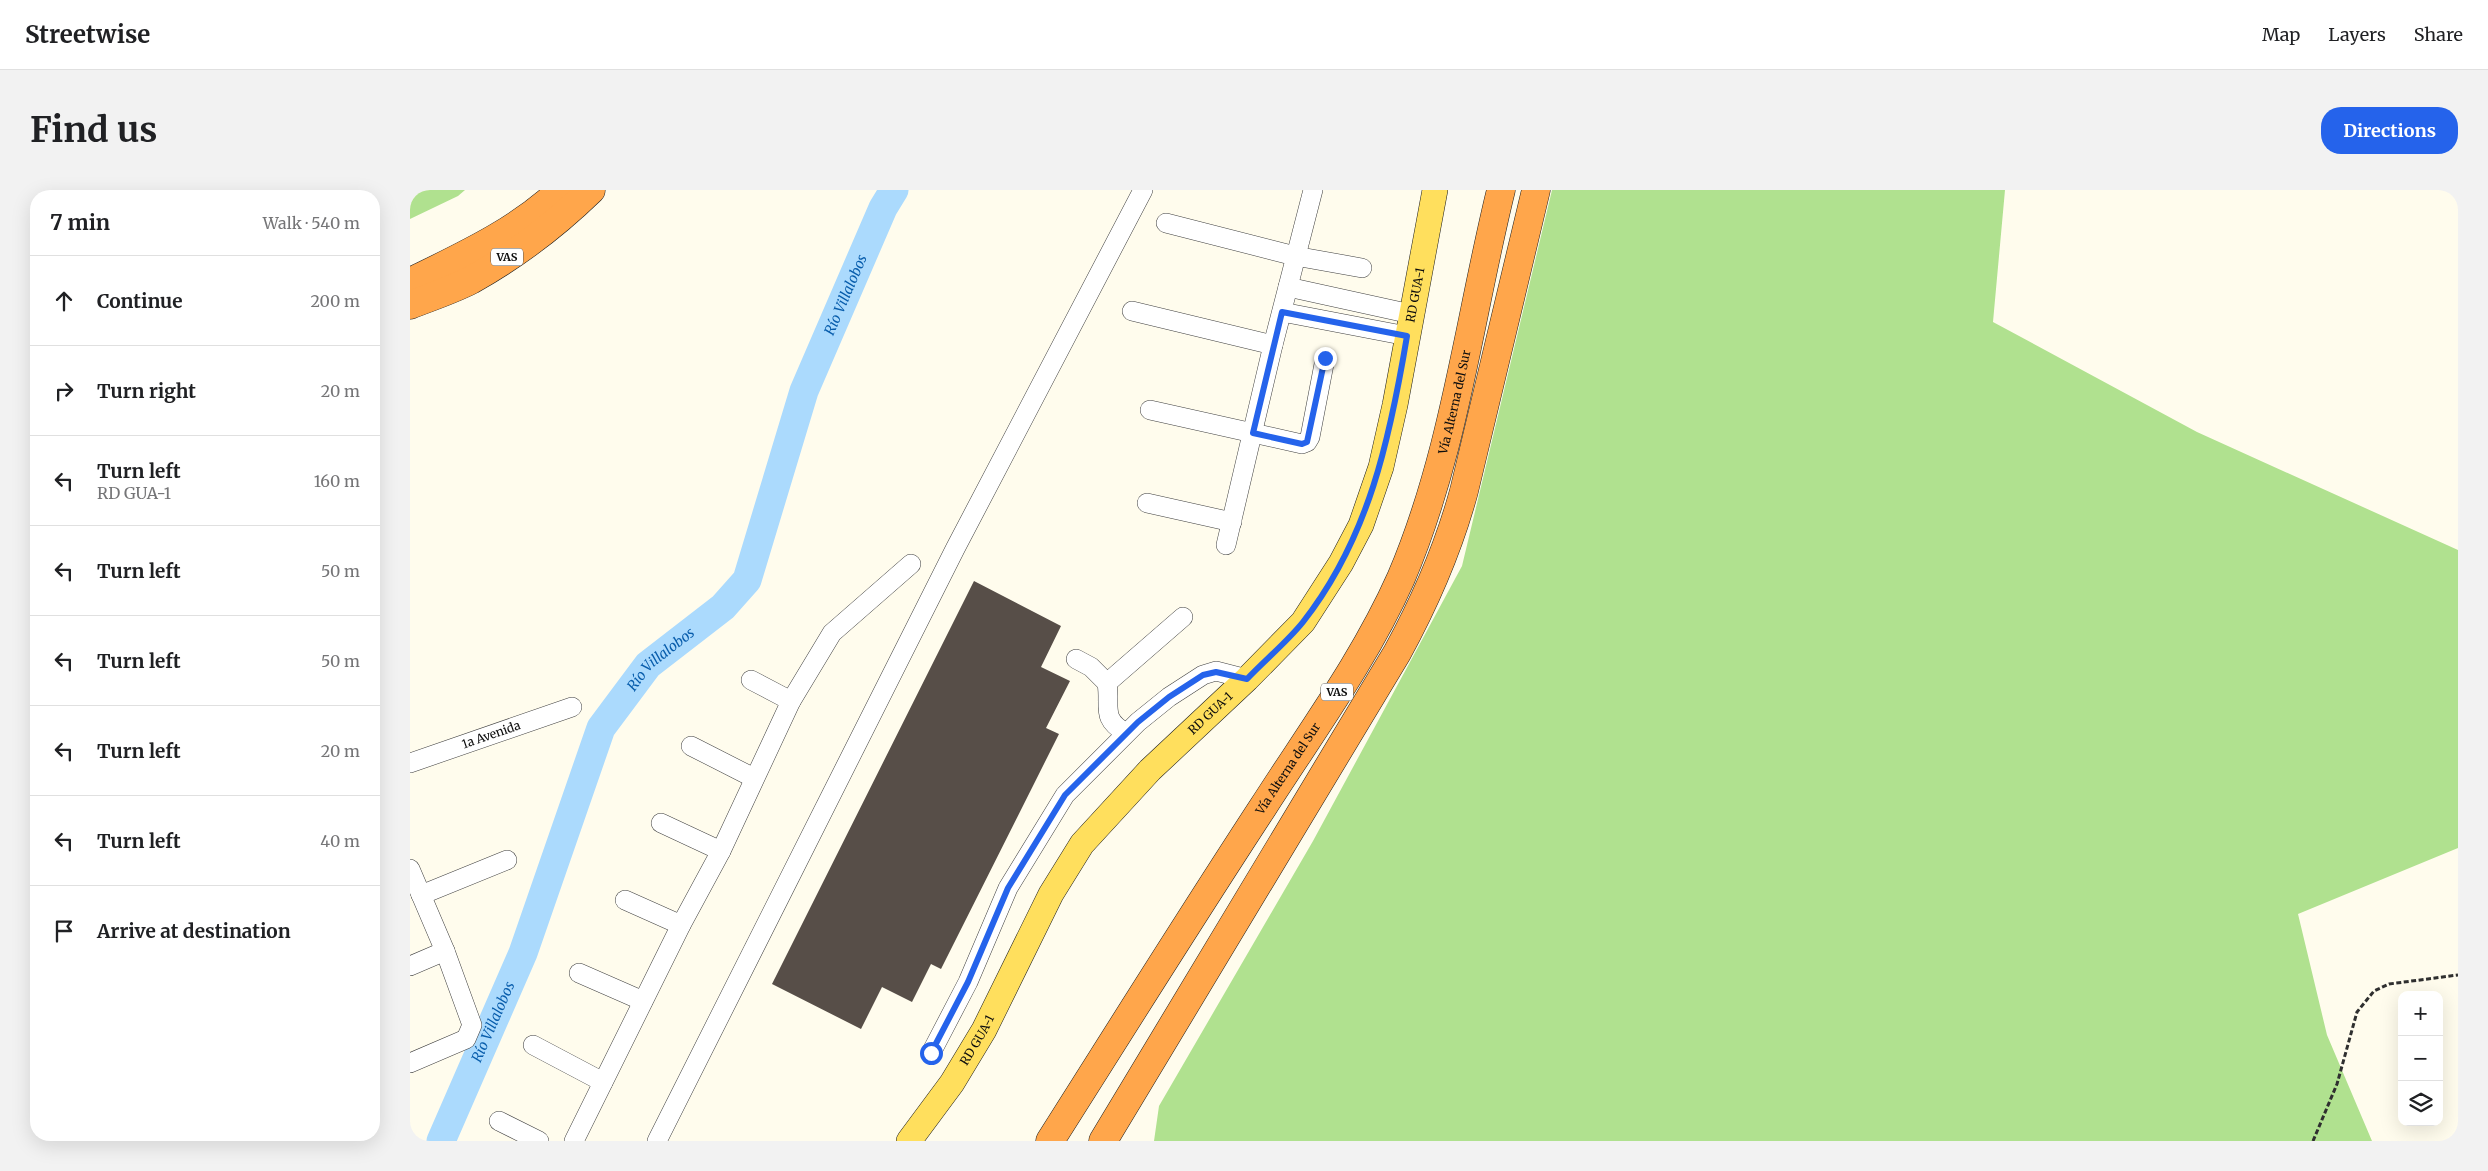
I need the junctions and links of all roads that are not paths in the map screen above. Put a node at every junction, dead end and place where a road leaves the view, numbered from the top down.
1 (561, 190) edge
2 (592, 190) edge
3 (1143, 190) edge
4 (1313, 190) edge
5 (1435, 190) edge
6 (1501, 190) edge
7 (1536, 190) edge
8 (1166, 223) dead end
9 (1295, 256) junction
10 (1362, 268) dead end
11 (410, 282) edge
12 (1288, 288) junction
13 (410, 305) edge
14 (1132, 311) dead end
15 (1282, 312) junction
16 (1409, 325) junction
17 (1273, 345) junction
18 (1325, 358) dead end
19 (1150, 410) dead end
20 (1253, 433) junction
21 (1147, 503) dead end
22 (1232, 522) junction
23 (1226, 545) dead end
24 (911, 564) dead end
25 (1183, 617) dead end
26 (1076, 659) dead end
27 (1247, 679) junction
28 (751, 680) dead end
29 (1107, 683) junction
30 (791, 701) junction
31 (572, 707) dead end
32 (1126, 733) junction
33 (691, 746) dead end
34 (410, 763) edge
35 (754, 778) junction
36 (661, 823) dead end
37 (721, 851) junction
38 (507, 860) dead end
39 (410, 870) edge
40 (421, 895) junction
41 (625, 900) dead end
42 (681, 925) junction
43 (444, 951) junction
44 (410, 966) edge
45 (579, 973) dead end
46 (643, 1001) junction
47 (533, 1045) dead end
48 (931, 1053) dead end
49 (410, 1063) edge
50 (603, 1082) junction
51 (499, 1121) dead end
52 (539, 1141) edge
53 (574, 1141) edge
54 (657, 1141) edge
55 (909, 1141) edge
56 (1050, 1141) edge
57 (1104, 1141) edge

1 - 11 highway, VAS
2 - 13 highway, VAS
3 - 54 street
4 - 9 street
5 - 16 main road, RD GUA-1
6 - 56 highway, Vía Alterna del Sur / VAS
7 - 57 highway, VAS
8 - 9 street
9 - 10 street
9 - 12 street
12 - 15 street
12 - 16 street
14 - 17 street
15 - 16 street
15 - 17 street
16 - 27 main road, RD GUA-1
17 - 20 street
18 - 20 street
19 - 20 street
20 - 22 street
21 - 22 street
22 - 23 street
24 - 30 street
25 - 29 street
26 - 29 street
27 - 32 street
27 - 55 main road, RD GUA-1
28 - 30 street
29 - 32 street
30 - 35 street
31 - 34 street, 1a Avenida
32 - 48 street
33 - 35 street
35 - 37 street
36 - 37 street
37 - 42 street
38 - 40 street
39 - 40 street
40 - 43 street
41 - 42 street
42 - 46 street
43 - 44 street
43 - 49 street
45 - 46 street
46 - 50 street
47 - 50 street
50 - 53 street
51 - 52 street

